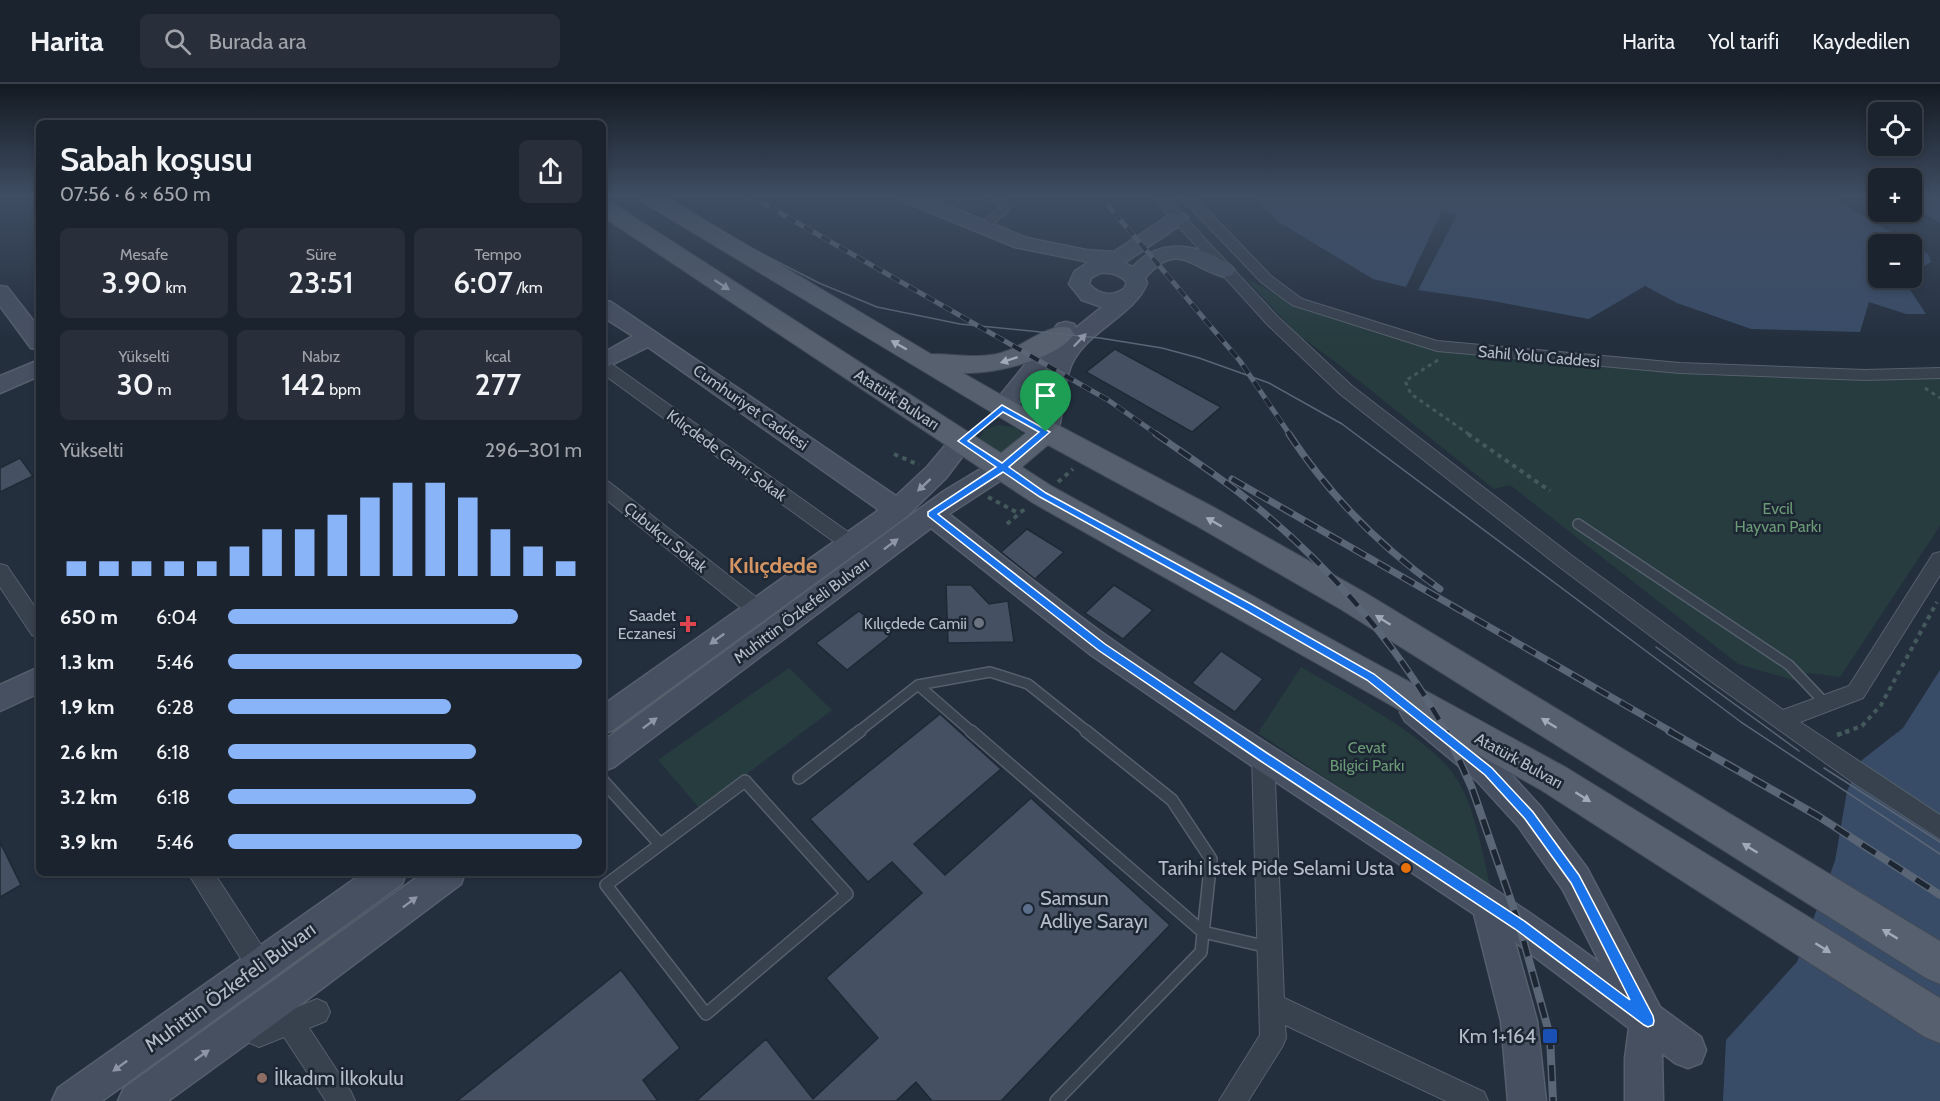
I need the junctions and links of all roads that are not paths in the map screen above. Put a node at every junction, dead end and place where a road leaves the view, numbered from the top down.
1 (660, 244) edge
2 (730, 244) edge
3 (1025, 244) edge
4 (1030, 244) edge
5 (1144, 244) edge
6 (1172, 244) edge
7 (1202, 244) edge
8 (1233, 244) edge
9 (1167, 253) junction
10 (1113, 262) junction
11 (1226, 271) junction
12 (1131, 287) junction
13 (1081, 288) junction
14 (0, 292) edge
15 (606, 309) edge
16 (1061, 334) junction
17 (649, 337) junction
18 (36, 339) edge
19 (606, 362) edge
20 (927, 362) junction
21 (606, 366) edge
22 (36, 368) edge
23 (1940, 373) edge
24 (0, 385) edge
25 (1002, 408) junction
26 (1046, 432) junction
27 (962, 441) junction
28 (1003, 467) junction
29 (606, 489) edge
30 (897, 510) junction
31 (931, 514) junction
32 (1578, 524) dead end
33 (851, 543) junction
34 (1940, 559) edge
35 (0, 571) edge
36 (758, 610) junction
37 (36, 625) edge
38 (1370, 677) junction
39 (36, 681) edge
40 (918, 685) junction
41 (0, 699) edge
42 (1825, 703) junction
43 (606, 714) edge
44 (1781, 720) junction
45 (606, 756) edge
46 (1263, 757) junction
47 (799, 778) dead end
48 (606, 784) edge
49 (1940, 828) edge
50 (660, 844) junction
51 (202, 876) edge
52 (383, 876) edge
53 (446, 876) edge
54 (357, 888) junction
55 (1488, 904) junction
56 (387, 927) junction
57 (1203, 932) junction
58 (1269, 947) junction
59 (1940, 964) edge
60 (260, 966) junction
61 (1271, 1005) junction
62 (283, 1012) junction
63 (317, 1012) dead end
64 (1648, 1021) junction
65 (1940, 1022) edge
66 (259, 1034) dead end
67 (1688, 1050) dead end
68 (70, 1101) edge
69 (137, 1101) edge
70 (342, 1101) edge
71 (1056, 1101) edge
72 (1232, 1101) edge
73 (1475, 1101) edge
74 (1527, 1101) edge
75 (1644, 1101) edge

1 -> 27 main road, Atatürk Bulvarı
20 -> 2 main road
3 - 13 main road
4 - 10 main road
5 - 10 main road
6 - 9 main road
7 - 11 street
8 - 23 street, Sahil Yolu Caddesi
9 - 11 main road
9 - 12 main road
10 - 12 main road
10 - 13 main road
11 - 44 street
12 - 13 main road
26 -> 12 main road
13 - 16 main road
14 - 18 main road
15 - 17 main road, Cumhuriyet Caddesi
16 -> 20 main road
16 - 25 main road
17 - 19 main road
17 - 30 main road, Cumhuriyet Caddesi
20 - 25 main road
21 - 33 street, Kılıçdede Cami Sokak
22 - 24 main road
25 - 26 main road
25 - 27 main road
26 - 28 main road
59 -> 26 main road
27 - 28 main road, Atatürk Bulvarı
27 -> 30 main road, Muhittin Özkefeli Bulvarı
28 - 31 main road, Muhittin Özkefeli Bulvarı
28 - 38 main road, Atatürk Bulvarı
29 - 36 street, Çubukçu Sokak
30 - 33 main road, Muhittin Özkefeli Bulvarı
45 -> 31 main road, Muhittin Özkefeli Bulvarı
31 - 46 main road
32 - 42 lane
33 - 36 main road, Muhittin Özkefeli Bulvarı
34 - 42 street
35 - 37 street
36 -> 43 main road, Muhittin Özkefeli Bulvarı
38 - 64 main road
38 -> 65 main road, Atatürk Bulvarı
39 - 41 main road
40 - 47 lane
40 - 57 lane
40 - 57 lane
42 - 44 street
44 - 49 street
46 - 55 main road
46 - 58 street
48 - 50 lane
50 - 50 lane
51 - 60 street
52 - 54 main road, Muhittin Özkefeli Bulvarı
56 -> 53 main road
54 - 56 street
54 - 60 main road, Muhittin Özkefeli Bulvarı
55 - 64 main road
55 - 74 main road
56 - 62 main road
57 - 58 lane
57 - 71 lane
58 - 61 street
60 -> 68 main road, Muhittin Özkefeli Bulvarı
61 - 72 street
61 - 73 street
62 - 63 street
62 - 66 street
69 -> 62 main road
62 - 70 street
64 - 67 main road
64 - 75 main road

